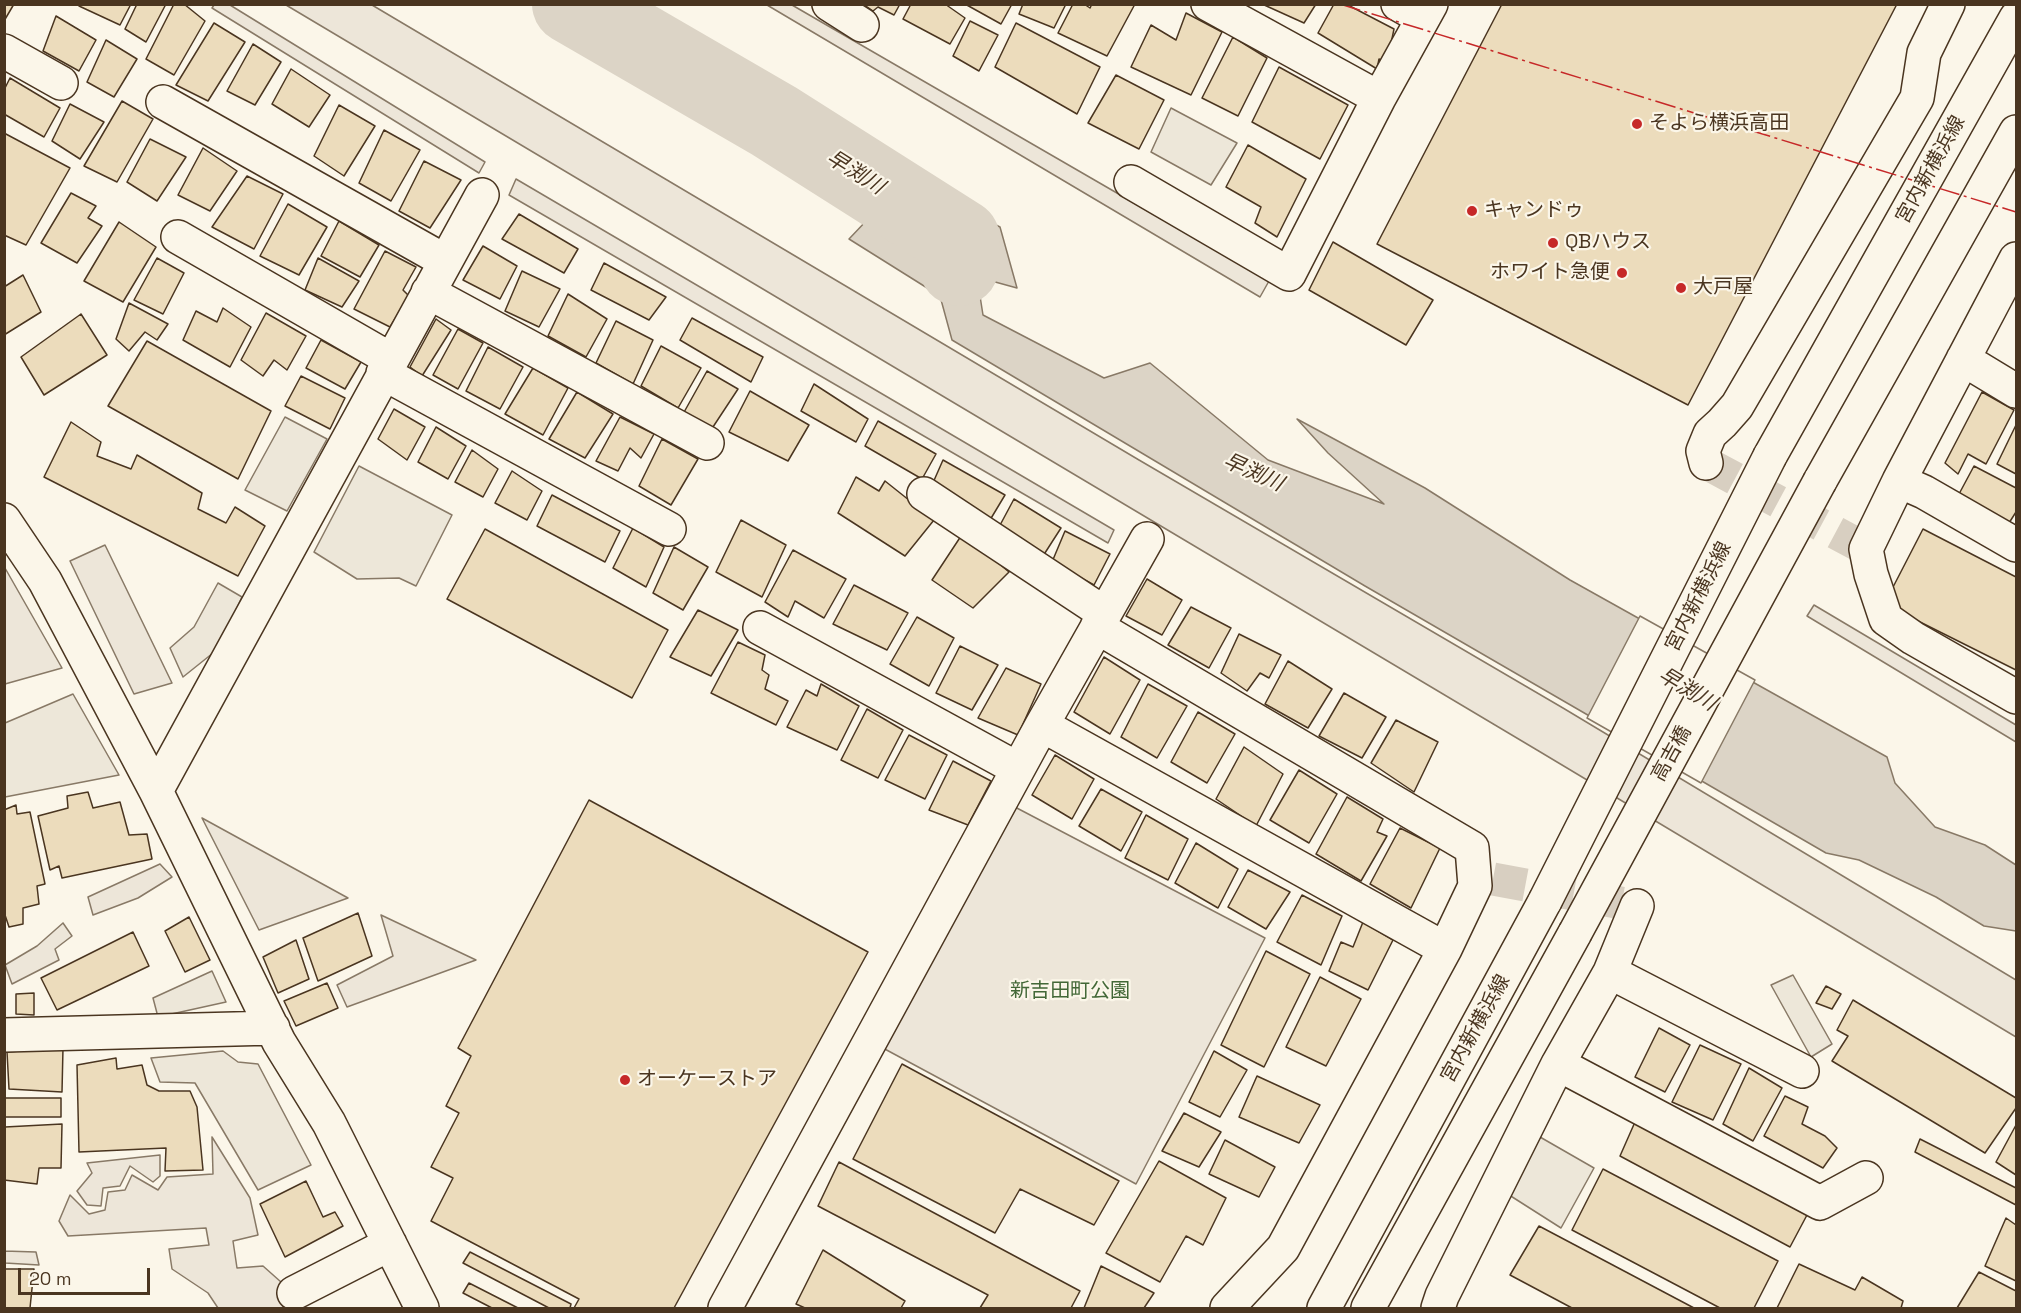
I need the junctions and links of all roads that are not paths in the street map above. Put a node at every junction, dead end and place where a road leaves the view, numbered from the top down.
1 (829, 4) edge
2 (1208, 4) edge
3 (1948, 4) edge
4 (1417, 9) edge
5 (2016, 18) edge
6 (862, 25) dead end
7 (4, 51) edge
8 (61, 83) dead end
9 (1379, 98) junction
10 (163, 102) dead end
11 (2016, 132) edge
12 (1131, 182) dead end
13 (482, 195) dead end
14 (178, 237) dead end
15 (2016, 259) edge
16 (445, 261) junction
17 (428, 292) junction
18 (1963, 359) junction
19 (387, 366) junction
20 (2016, 391) edge
21 (707, 443) dead end
22 (1706, 463) dead end
23 (1899, 481) junction
24 (924, 494) dead end
25 (4, 520) edge
26 (669, 529) dead end
27 (1147, 539) dead end
28 (2016, 545) edge
29 (1100, 620) junction
30 (760, 628) dead end
31 (2016, 697) edge
32 (1042, 725) junction
33 (1018, 769) junction
34 (156, 791) junction
35 (1637, 906) dead end
36 (1575, 933) joint
37 (1445, 949) junction
38 (1610, 972) junction
39 (273, 1028) junction
40 (4, 1035) edge
41 (1558, 1064) junction
42 (1802, 1071) dead end
43 (1866, 1179) dead end
44 (390, 1244) junction
45 (294, 1293) dead end
46 (422, 1308) edge
47 (725, 1308) edge
48 (1227, 1308) edge
49 (1324, 1308) edge
50 (1368, 1308) edge
51 (1438, 1308) edge

1 - 6 street
2 - 9 street
3 - 22 street
4 - 9 street
5 - 49 street, 宮内新横浜線, bridge
7 - 8 street
9 - 12 street
10 - 16 street
11 - 36 street, 高吉橋, bridge
13 - 16 street
14 - 19 street
15 - 18 street
16 - 17 street
17 - 19 street
17 - 21 street
18 - 20 street
18 - 23 street
19 - 26 street
19 - 34 street
23 - 28 street
23 - 31 street
24 - 29 street
25 - 34 street
27 - 29 street
29 - 32 street
29 - 37 street
30 - 33 street
32 - 33 street
32 - 37 street
33 - 47 street
34 - 39 street
35 - 38 street
36 - 50 street, 宮内新横浜線
37 - 48 street
38 - 41 street
38 - 42 street
39 - 40 street
39 - 44 street
41 - 43 street
41 - 51 street
44 - 45 street
44 - 46 street

